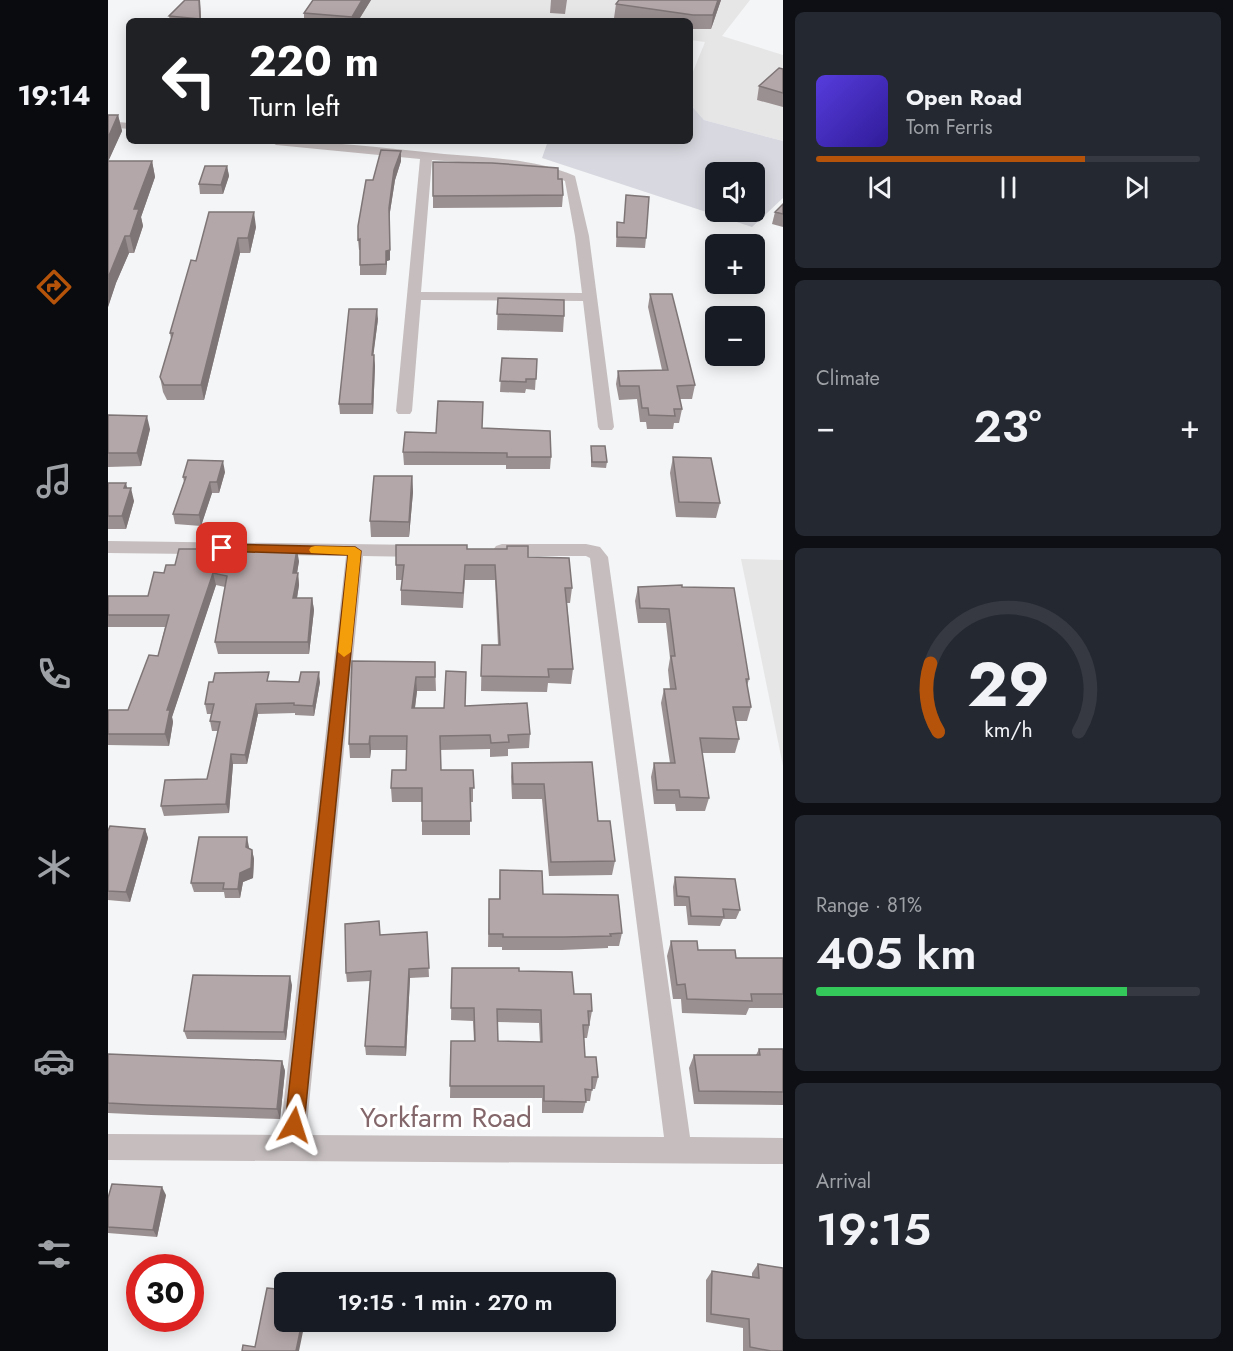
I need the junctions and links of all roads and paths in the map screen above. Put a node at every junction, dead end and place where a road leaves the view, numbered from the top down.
1 (108, 124) edge
2 (126, 126) edge
3 (306, 144) edge
4 (426, 156) junction
5 (414, 296) junction
6 (590, 297) junction
7 (404, 411) dead end
8 (606, 427) dead end
9 (108, 547) edge
10 (482, 550) edge
11 (355, 551) junction
12 (436, 551) edge
13 (108, 1147) edge
14 (292, 1148) junction
15 (679, 1150) junction
16 (783, 1151) edge

1 - 2 street
3 - 4 street
4 - 5 street
4 - 6 street
5 - 6 street
5 - 7 street
6 - 8 street
9 - 11 street
10 - 15 street
11 - 12 street
11 - 14 street
13 - 14 street, Yorkfarm Road
14 - 15 street, Yorkfarm Road
15 - 16 street, Yorkfarm Road

